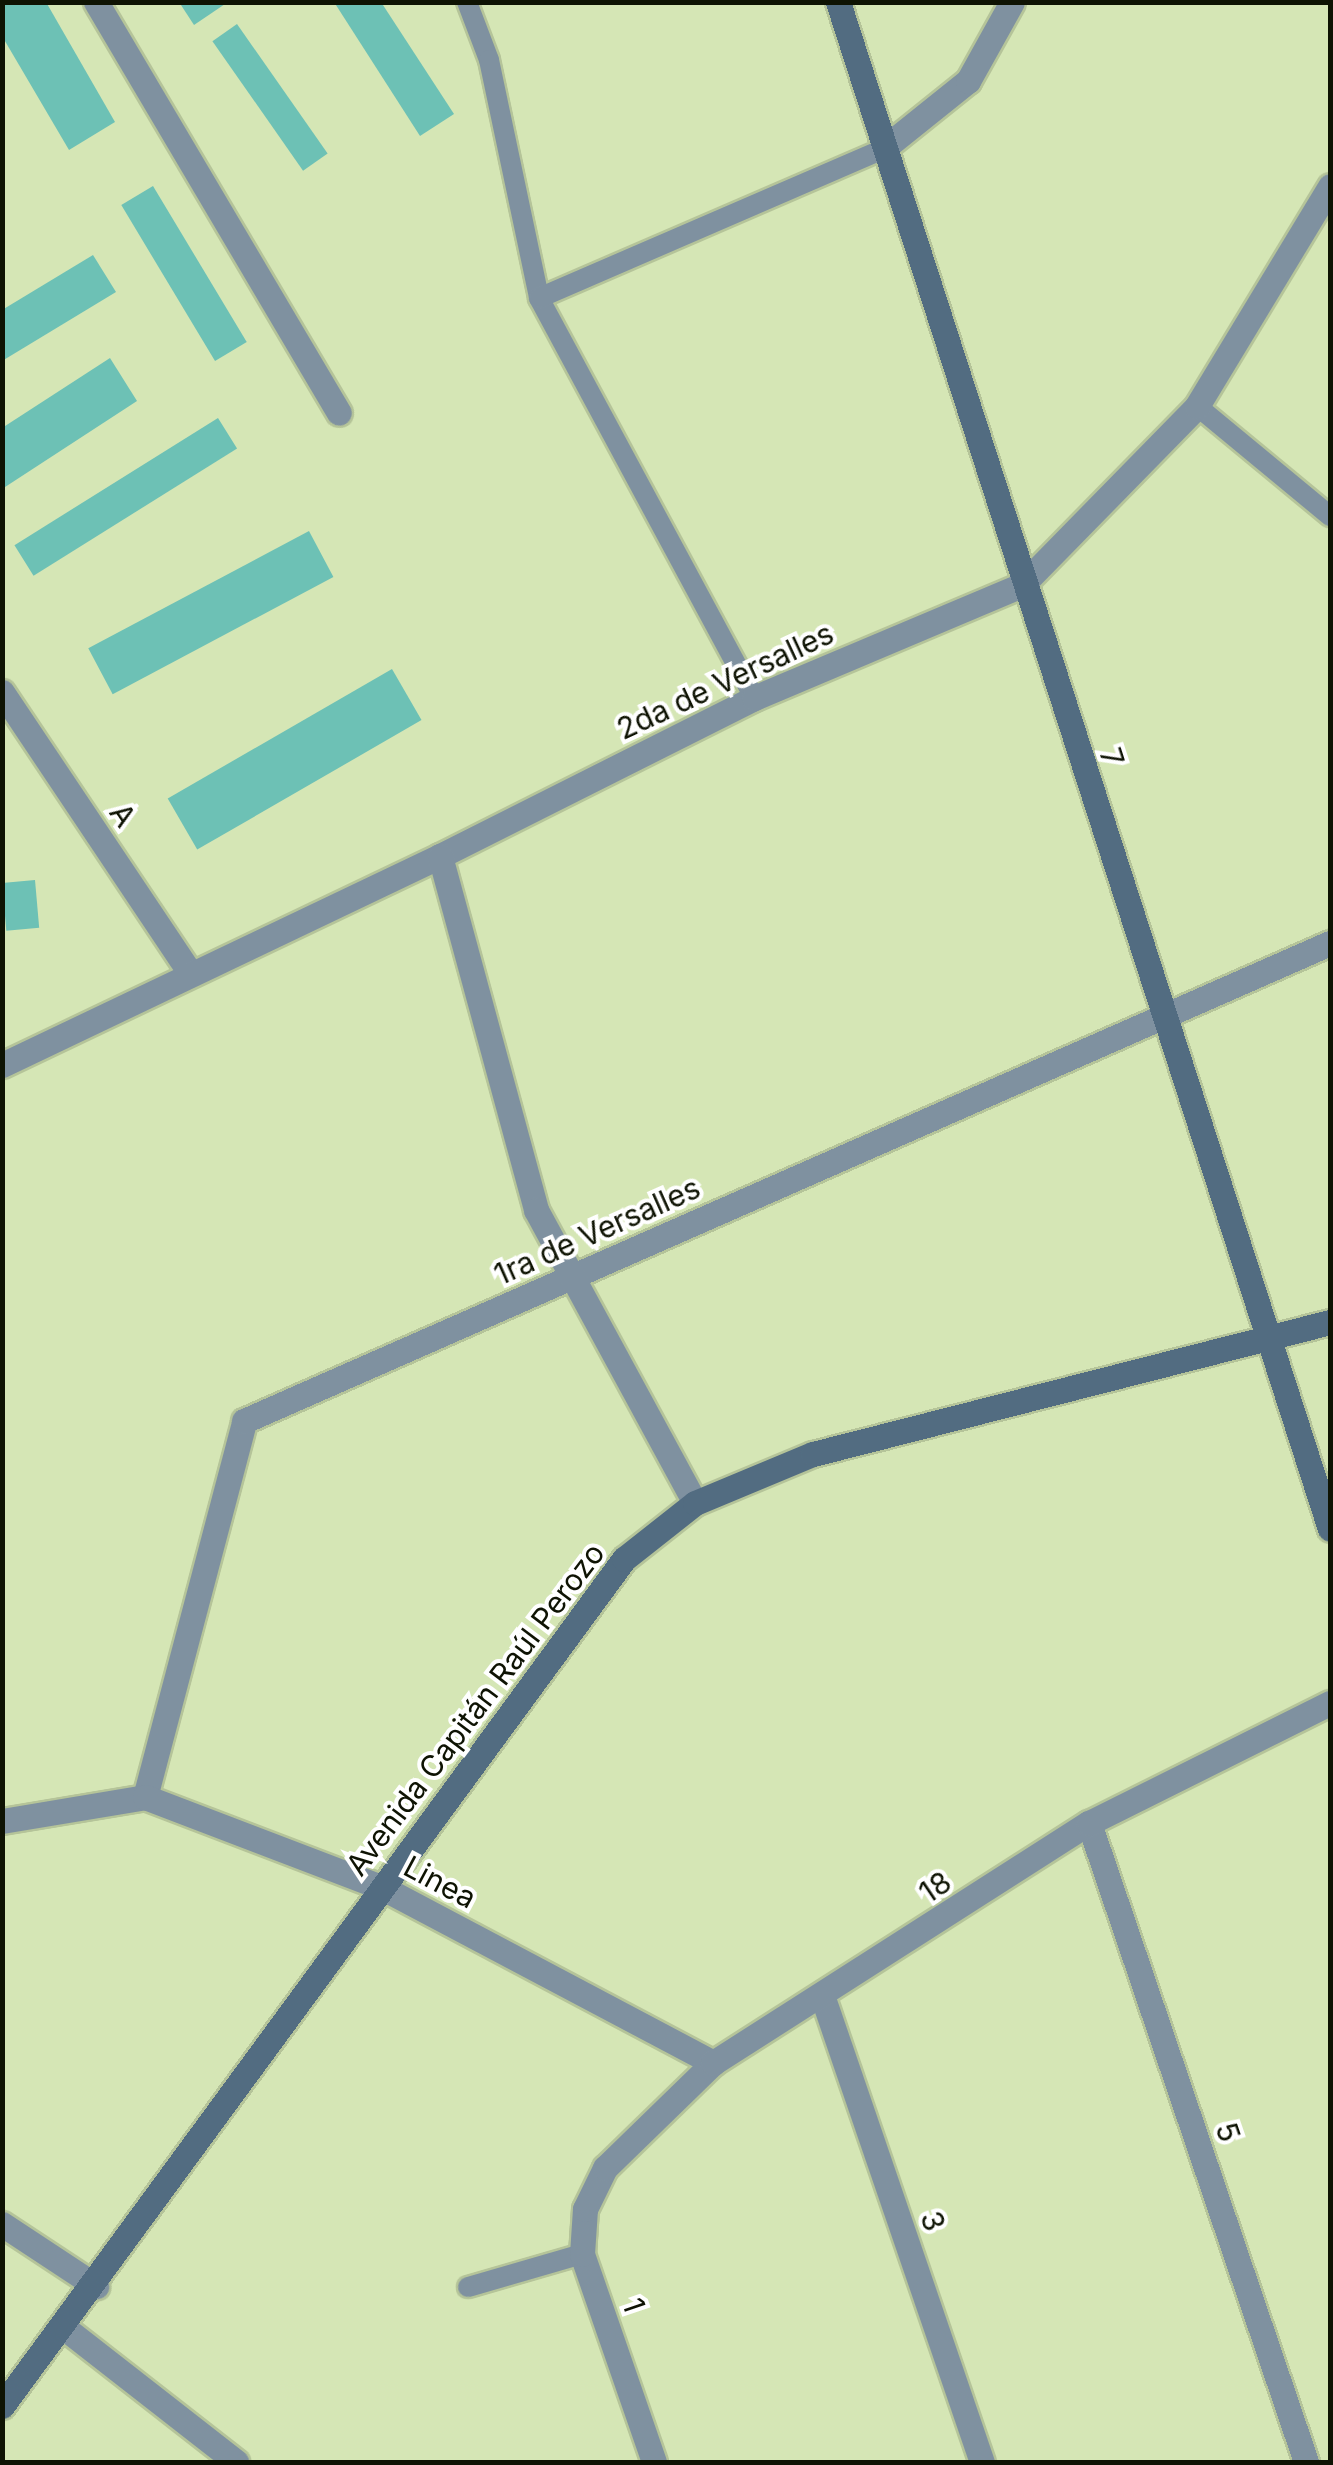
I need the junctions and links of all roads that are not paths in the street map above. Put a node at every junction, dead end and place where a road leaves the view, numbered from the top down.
1 (96, 2) edge
2 (467, 2) edge
3 (838, 2) edge
4 (1012, 2) edge
5 (883, 150) junction
6 (1330, 186) edge
7 (539, 298) junction
8 (1197, 406) junction
9 (339, 413) dead end
10 (1330, 516) edge
11 (1022, 584) junction
12 (2, 692) edge
13 (754, 698) junction
14 (440, 856) junction
15 (1330, 943) edge
16 (190, 974) junction
17 (1164, 1020) junction
18 (2, 1065) edge
19 (574, 1276) junction
20 (1330, 1322) edge
21 (1266, 1340) junction
22 (695, 1503) junction
23 (1330, 1530) edge
24 (1330, 1703) edge
25 (145, 1797) junction
26 (2, 1821) edge
27 (1089, 1823) junction
28 (382, 1887) junction
29 (824, 2001) junction
30 (714, 2063) junction
31 (605, 2168) joint
32 (2, 2224) edge
33 (582, 2254) junction
34 (96, 2286) junction
35 (468, 2287) dead end
36 (66, 2329) junction
37 (2, 2406) edge
38 (236, 2462) edge
39 (654, 2462) edge
40 (982, 2462) edge
41 (1306, 2462) edge

1 - 9 street
2 - 7 lane
3 - 5 main road, 7
4 - 5 street
5 - 7 lane
5 - 11 main road, 7
6 - 8 street, 2da de Versalles
7 - 13 lane
8 - 10 lane
8 - 11 street, 2da de Versalles
11 - 13 street, 2da de Versalles
11 - 17 main road, 7
12 - 16 street, A
13 - 14 street, 2da de Versalles
14 - 16 street, 2da de Versalles
14 - 19 street
15 - 17 street, 1ra de Versalles
16 - 18 street, 2da de Versalles
17 - 19 street, 1ra de Versalles
17 - 21 main road, 7
19 - 22 street
19 - 25 street, 1ra de Versalles
20 - 21 main road, Avenida Capitán Raúl Perozo
21 - 22 main road, Avenida Capitán Raúl Perozo
21 - 23 main road, 7
22 - 28 main road, Avenida Capitán Raúl Perozo
24 - 27 street, 18
25 - 26 street
25 - 28 street, Linea
27 - 29 street, 18
27 - 41 street, 5
28 - 30 street, Linea
28 - 34 main road, Avenida Capitán Raúl Perozo
29 - 30 street, 18
29 - 40 street, 3
30 - 31 street, 18
31 - 33 street, 1
32 - 34 street
33 - 35 lane
33 - 39 street, 1
34 - 36 main road, Avenida Capitán Raúl Perozo
36 - 37 main road, Avenida Capitán Raúl Perozo
36 - 38 street

